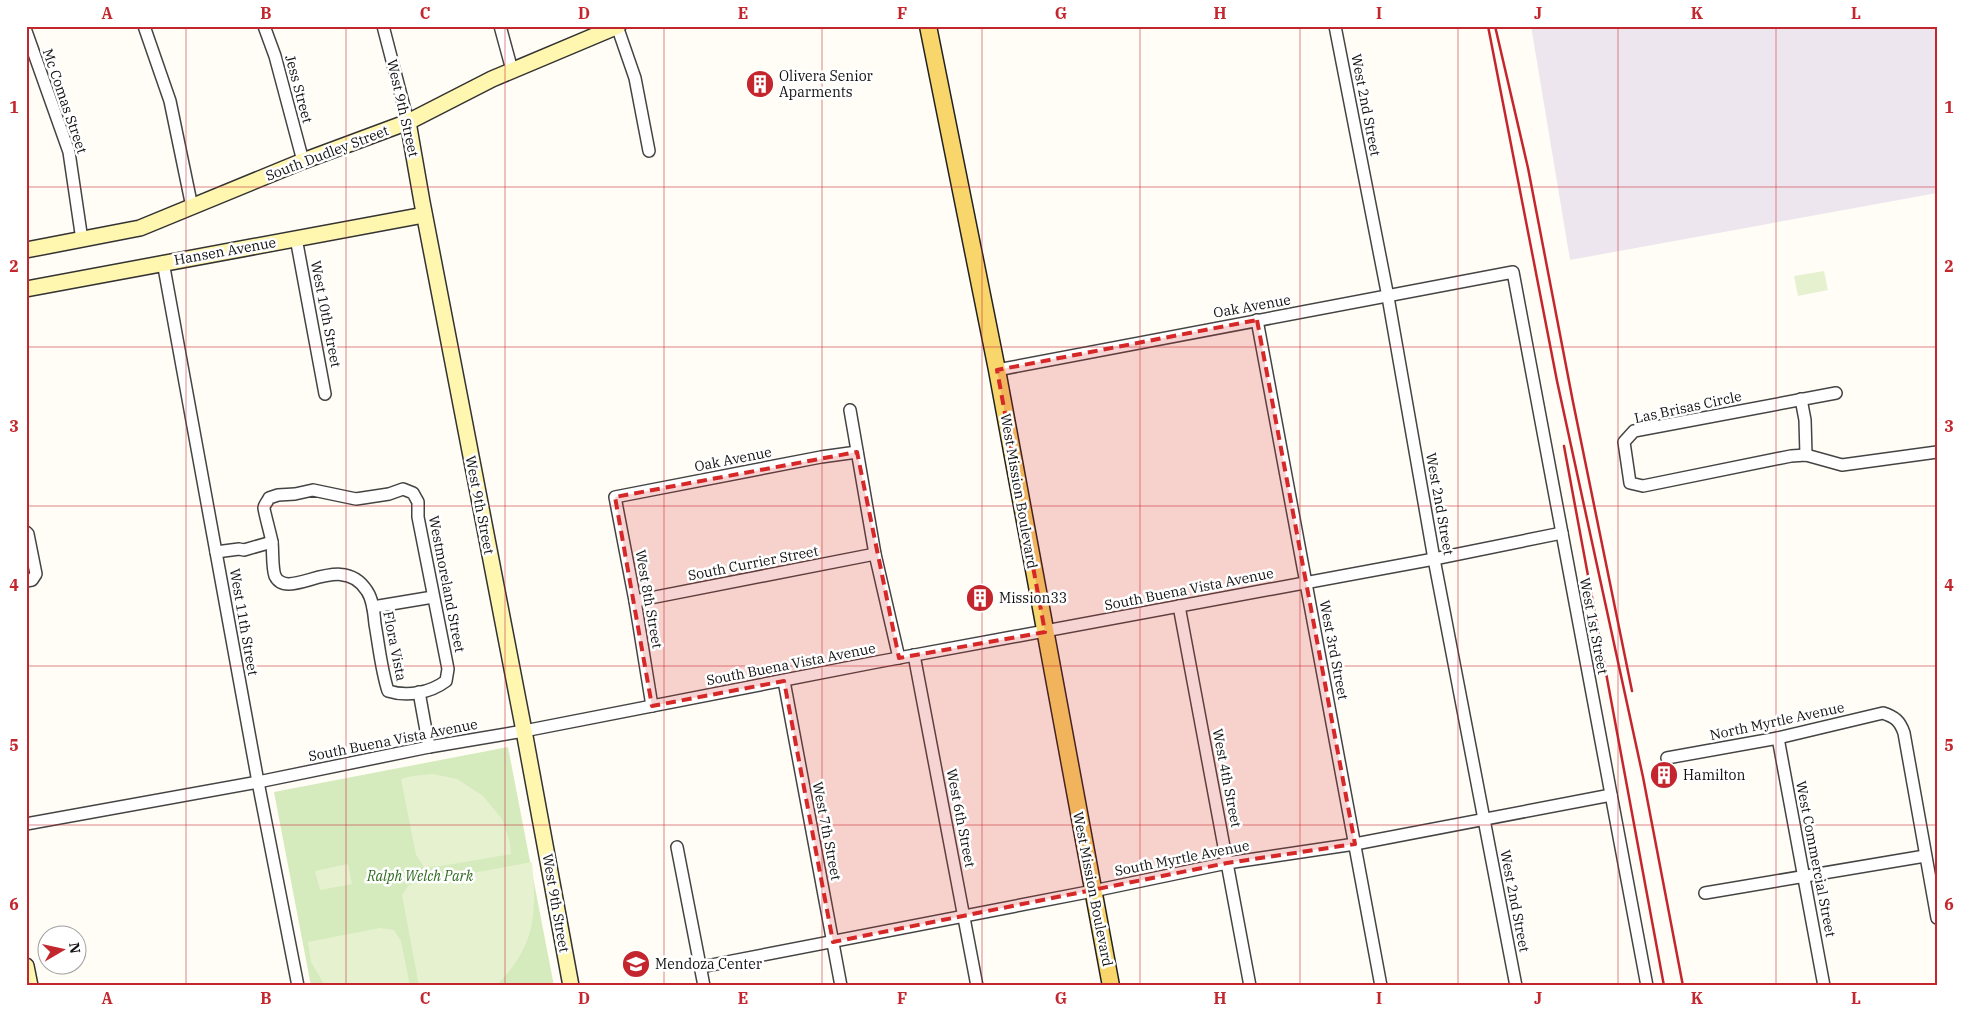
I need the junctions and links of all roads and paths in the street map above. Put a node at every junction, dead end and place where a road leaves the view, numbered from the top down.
1 (144, 26) edge
2 (264, 26) edge
3 (383, 26) edge
4 (500, 26) edge
5 (617, 26) edge
6 (928, 26) edge
7 (1336, 26) edge
8 (26, 32) edge
9 (512, 70) junction
10 (408, 122) junction
11 (650, 151) dead end
12 (303, 161) junction
13 (192, 208) junction
14 (424, 216) junction
15 (296, 238) junction
16 (82, 240) junction
17 (26, 250) edge
18 (162, 262) junction
19 (1513, 272) joint
20 (26, 288) edge
21 (1388, 297) junction
22 (1257, 320) junction
23 (997, 370) junction
24 (1836, 393) dead end
25 (326, 394) dead end
26 (1801, 399) junction
27 (850, 410) dead end
28 (857, 452) junction
29 (1937, 452) edge
30 (1806, 455) junction
31 (615, 497) joint
32 (26, 532) edge
33 (1562, 533) junction
34 (272, 542) junction
35 (216, 552) junction
36 (875, 554) junction
37 (1434, 559) junction
38 (26, 580) edge
39 (1306, 581) junction
40 (433, 597) junction
41 (635, 601) junction
42 (1179, 606) junction
43 (373, 607) junction
44 (1045, 632) junction
45 (914, 655) junction
46 (899, 658) junction
47 (784, 681) junction
48 (419, 692) junction
49 (652, 706) junction
50 (524, 731) junction
51 (1778, 738) junction
52 (429, 747) junction
53 (1667, 758) dead end
54 (258, 782) junction
55 (1611, 795) junction
56 (1484, 819) junction
57 (26, 824) edge
58 (1355, 844) junction
59 (677, 848) dead end
60 (1925, 856) junction
61 (1227, 863) junction
62 (1805, 877) junction
63 (1093, 891) junction
64 (1705, 893) dead end
65 (964, 916) junction
66 (1937, 918) edge
67 (833, 942) junction
68 (26, 966) edge
69 (701, 967) junction
70 (30, 986) edge
71 (298, 986) edge
72 (571, 986) edge
73 (704, 986) edge
74 (841, 986) edge
75 (977, 986) edge
76 (1111, 986) edge
77 (1250, 986) edge
78 (1382, 986) edge
79 (1516, 986) edge
80 (1647, 986) edge
81 (1824, 986) edge

1 - 13 street
2 - 12 street, Jess Street
3 - 10 street, West 9th Street
4 - 9 street
5 - 9 street, South Dudley Street
5 - 11 street
6 - 23 main road, West Mission Boulevard
7 - 21 street, West 2nd Street
8 - 16 street, Mc Comas Street
9 - 10 street, South Dudley Street
10 - 12 street, South Dudley Street
10 - 14 street, West 9th Street
12 - 13 street, South Dudley Street
13 - 16 street, South Dudley Street
14 - 15 street, Hansen Avenue
14 - 50 street, West 9th Street
15 - 18 street, Hansen Avenue
15 - 25 street, West 10th Street
16 - 17 street, South Dudley Street
18 - 20 street, Hansen Avenue
18 - 35 street, West 11th Street
19 - 21 street, Oak Avenue
19 - 33 street, West 1st Street
21 - 22 street, Oak Avenue
21 - 37 street, West 2nd Street
22 - 23 street, Oak Avenue
22 - 39 street, West 3rd Street
23 - 44 main road, West Mission Boulevard
24 - 26 street, Las Brisas Circle
26 - 30 street
26 - 30 street, Las Brisas Circle
27 - 28 street
28 - 31 street, Oak Avenue
28 - 36 street
29 - 30 street, Las Brisas Circle
31 - 41 street, West 8th Street
32 - 38 street
33 - 37 street, South Buena Vista Avenue
33 - 55 street, West 1st Street
34 - 35 street
34 - 40 street, Westmoreland Street
34 - 43 street, Flora Vista
35 - 54 street, West 11th Street
36 - 41 street, South Currier Street
36 - 46 street
37 - 39 street, South Buena Vista Avenue
37 - 56 street, West 2nd Street
39 - 42 street, South Buena Vista Avenue
39 - 58 street, West 3rd Street
40 - 43 street
40 - 48 street, Westmoreland Street
41 - 49 street, West 8th Street
42 - 44 street, South Buena Vista Avenue
42 - 61 street, West 4th Street
43 - 48 street, Flora Vista
44 - 45 street, South Buena Vista Avenue
44 - 63 main road, West Mission Boulevard
45 - 46 street, South Buena Vista Avenue
45 - 65 street, West 6th Street
46 - 47 street, South Buena Vista Avenue
47 - 49 street, South Buena Vista Avenue
47 - 67 street, West 7th Street
48 - 52 street
49 - 50 street, South Buena Vista Avenue
50 - 52 street, South Buena Vista Avenue
50 - 72 street, West 9th Street
51 - 53 street, North Myrtle Avenue
51 - 60 street, North Myrtle Avenue
51 - 62 street, West Commercial Street
52 - 54 street, South Buena Vista Avenue
54 - 57 street, South Buena Vista Avenue
54 - 71 street, West 11th Street
55 - 56 street, South Myrtle Avenue
55 - 80 street, West 1st Street
56 - 58 street, South Myrtle Avenue
56 - 79 street, West 2nd Street
58 - 61 street, South Myrtle Avenue
58 - 78 street, West 3rd Street
59 - 69 street
60 - 62 street
60 - 66 street
61 - 63 street, South Myrtle Avenue
61 - 77 street, West 4th Street
62 - 64 street
62 - 81 street, West Commercial Street
63 - 65 street, South Myrtle Avenue
63 - 76 main road, West Mission Boulevard
65 - 67 street, South Myrtle Avenue
65 - 75 street, West 6th Street
67 - 69 street, South Myrtle Avenue
67 - 74 street, West 7th Street
68 - 70 street
69 - 73 street

